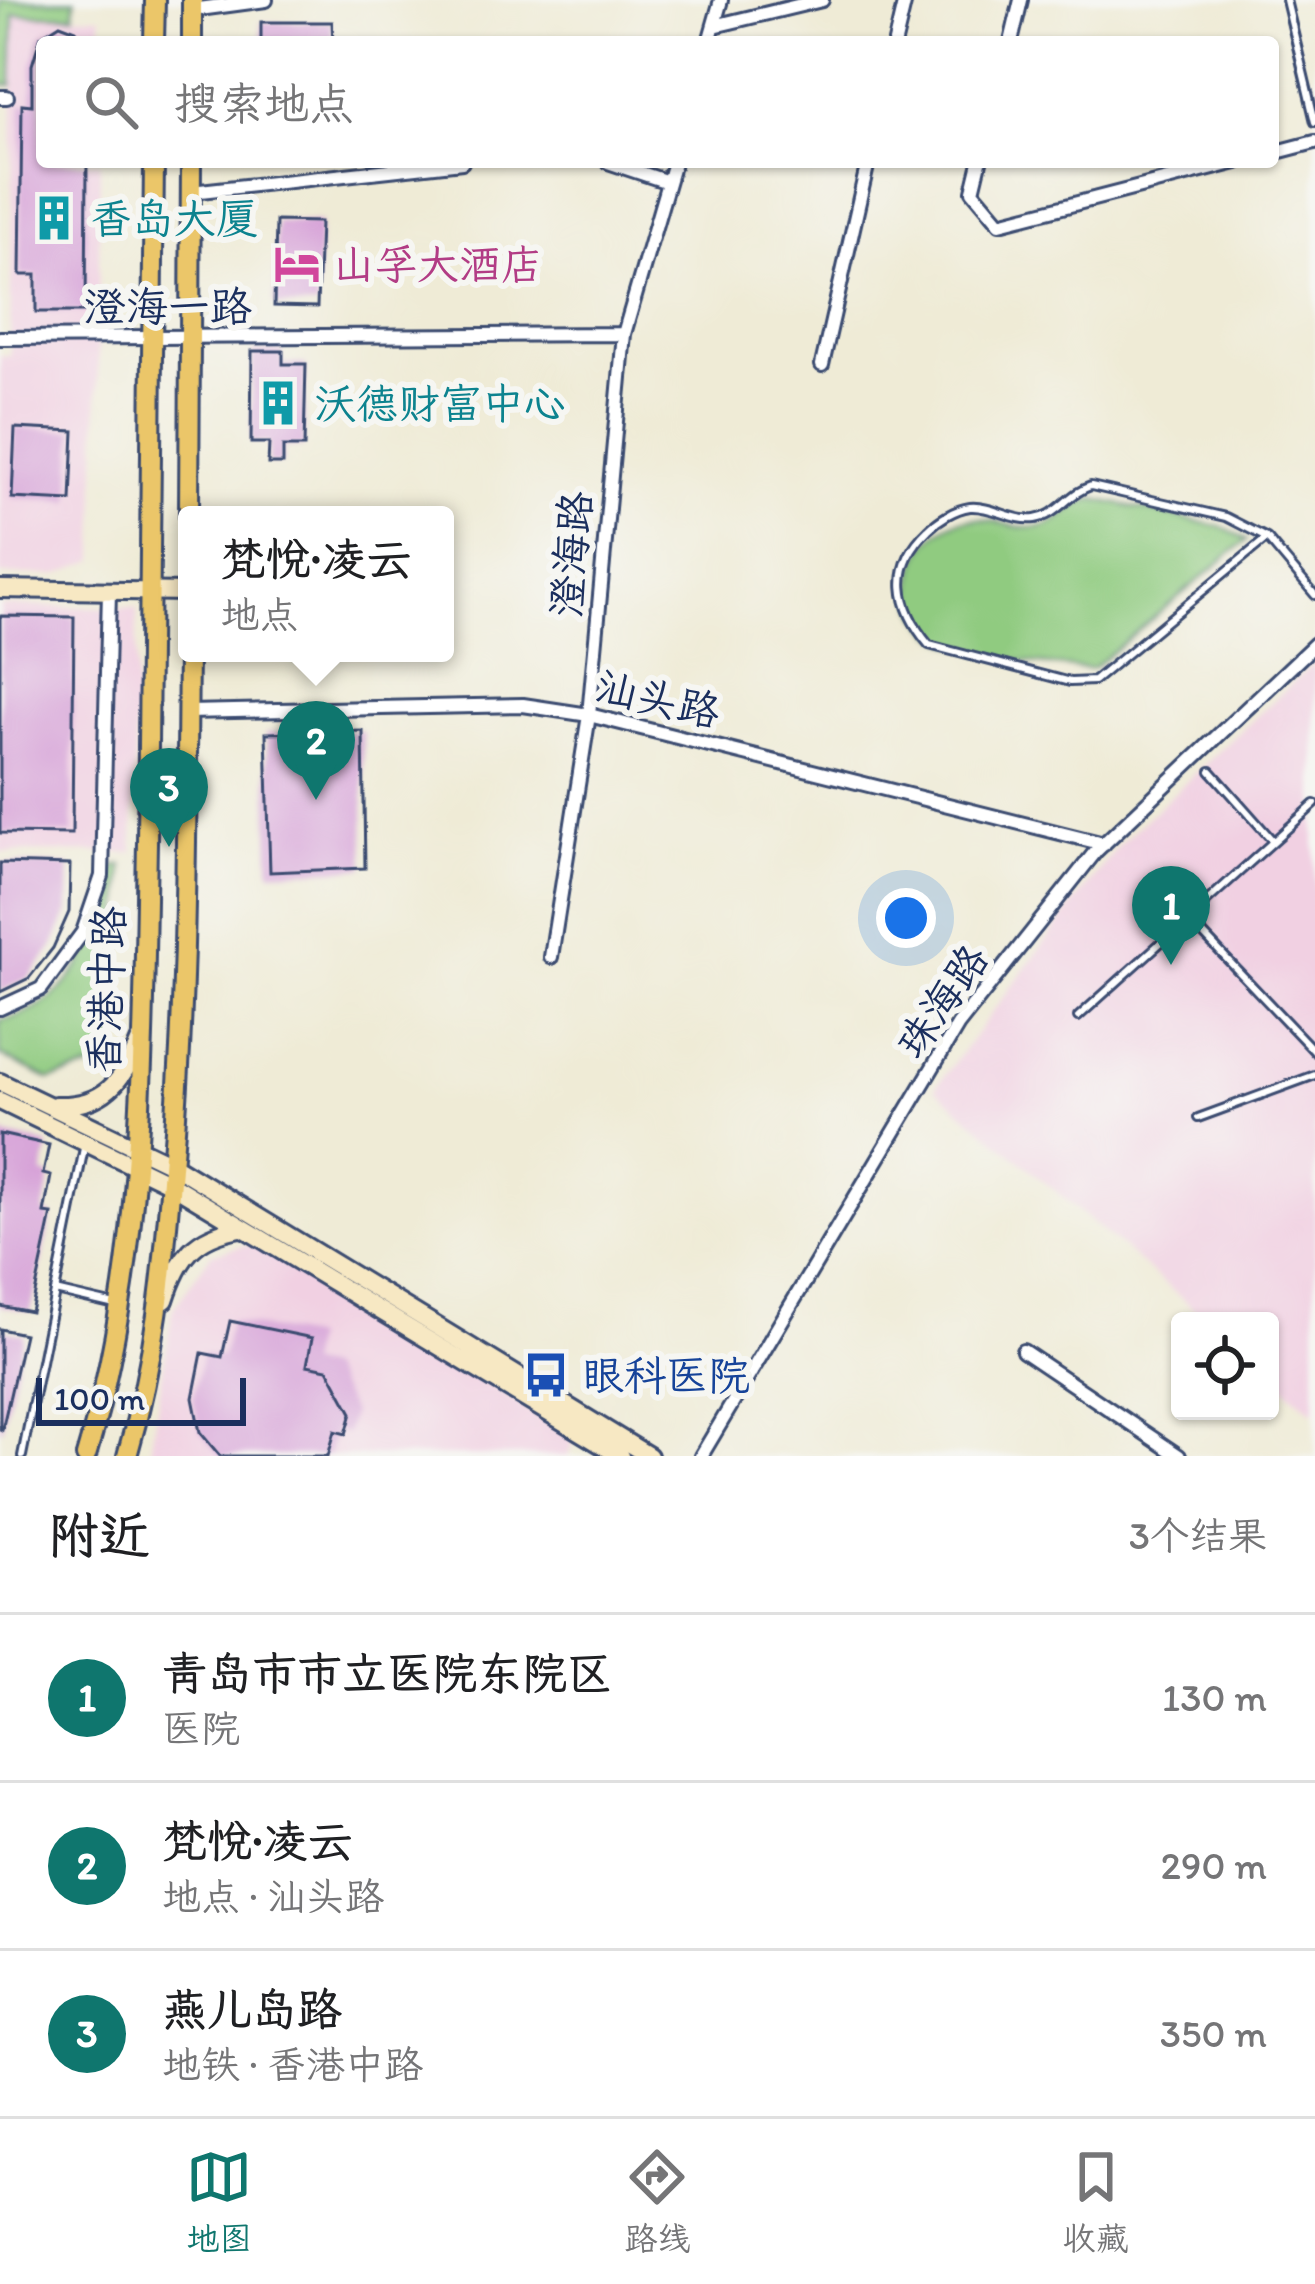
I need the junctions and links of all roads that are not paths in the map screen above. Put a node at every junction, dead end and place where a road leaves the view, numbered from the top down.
1 (155, 0) edge
2 (266, 0) edge
3 (721, 0) edge
4 (821, 0) edge
5 (904, 0) edge
6 (1021, 0) edge
7 (1286, 0) edge
8 (192, 5) edge
9 (713, 26) junction
10 (154, 36) edge
11 (192, 36) edge
12 (710, 36) edge
13 (896, 36) edge
14 (1012, 36) edge
15 (1315, 122) edge
16 (1315, 142) edge
17 (1279, 151) edge
18 (154, 168) edge
19 (191, 168) edge
20 (407, 168) edge
21 (626, 168) edge
22 (672, 168) edge
23 (867, 168) edge
24 (979, 168) edge
25 (1214, 168) edge
26 (668, 182) junction
27 (191, 192) junction
28 (623, 334) junction
29 (0, 338) edge
30 (190, 339) junction
31 (153, 340) junction
32 (822, 365) dead end
33 (189, 506) edge
34 (1268, 538) junction
35 (0, 589) edge
36 (110, 591) junction
37 (152, 592) junction
38 (178, 592) edge
39 (1315, 595) edge
40 (1315, 644) edge
41 (188, 662) edge
42 (187, 712) junction
43 (589, 715) junction
44 (1211, 771) dead end
45 (1315, 804) edge
46 (1274, 841) junction
47 (1104, 844) junction
48 (1188, 918) junction
49 (550, 957) dead end
50 (0, 1008) edge
51 (1078, 1017) dead end
52 (142, 1034) junction
53 (1315, 1052) edge
54 (1315, 1075) edge
55 (0, 1082) edge
56 (0, 1101) edge
57 (48, 1104) junction
58 (1198, 1118) dead end
59 (85, 1141) junction
60 (136, 1154) junction
61 (172, 1174) junction
62 (240, 1228) junction
63 (55, 1292) junction
64 (118, 1306) junction
65 (163, 1306) junction
66 (1023, 1351) dead end
67 (22, 1456) edge
68 (86, 1456) edge
69 (128, 1456) edge
70 (620, 1456) edge
71 (649, 1456) edge
72 (700, 1456) edge
73 (1179, 1456) edge

1 - 10 main road
2 - 8 street
3 - 9 street
4 - 9 street
5 - 13 street
6 - 14 street
7 - 15 lane
8 - 11 main road
9 - 12 street
16 - 17 street
18 - 31 main road, 香港中路
19 - 27 main road
20 - 27 street
21 - 26 street
22 - 26 street, 澄海路
23 - 32 street
24 - 25 street
26 - 28 street, 澄海路
27 - 30 main road
28 - 30 street, 澄海一路
28 - 43 street, 澄海路
29 - 31 street, 澄海一路
30 - 31 street, 澄海一路
30 - 33 main road
31 - 37 main road, 香港中路
34 - 34 lane
34 - 39 lane
35 - 36 main road
36 - 37 main road
36 - 50 street
37 - 38 main road
37 - 52 main road, 香港中路
40 - 47 street, 珠海路
41 - 42 main road, 香港中路
42 - 43 street, 汕头路
42 - 61 main road, 香港中路
43 - 47 street, 汕头路
43 - 49 street, 澄海路
44 - 46 lane
45 - 46 lane
46 - 48 lane
47 - 72 street, 珠海路
48 - 51 lane
48 - 53 lane
52 - 57 main road
52 - 60 main road, 香港中路
54 - 58 lane
55 - 57 main road
56 - 59 main road
57 - 60 main road
59 - 60 main road
59 - 63 lane
60 - 61 main road
60 - 64 main road, 香港中路
61 - 62 main road
61 - 65 main road, 香港中路
61 - 71 main road
62 - 65 main road
62 - 70 main road
63 - 64 lane
63 - 67 lane
64 - 68 main road, 香港中路
65 - 69 main road, 香港中路
66 - 73 street

